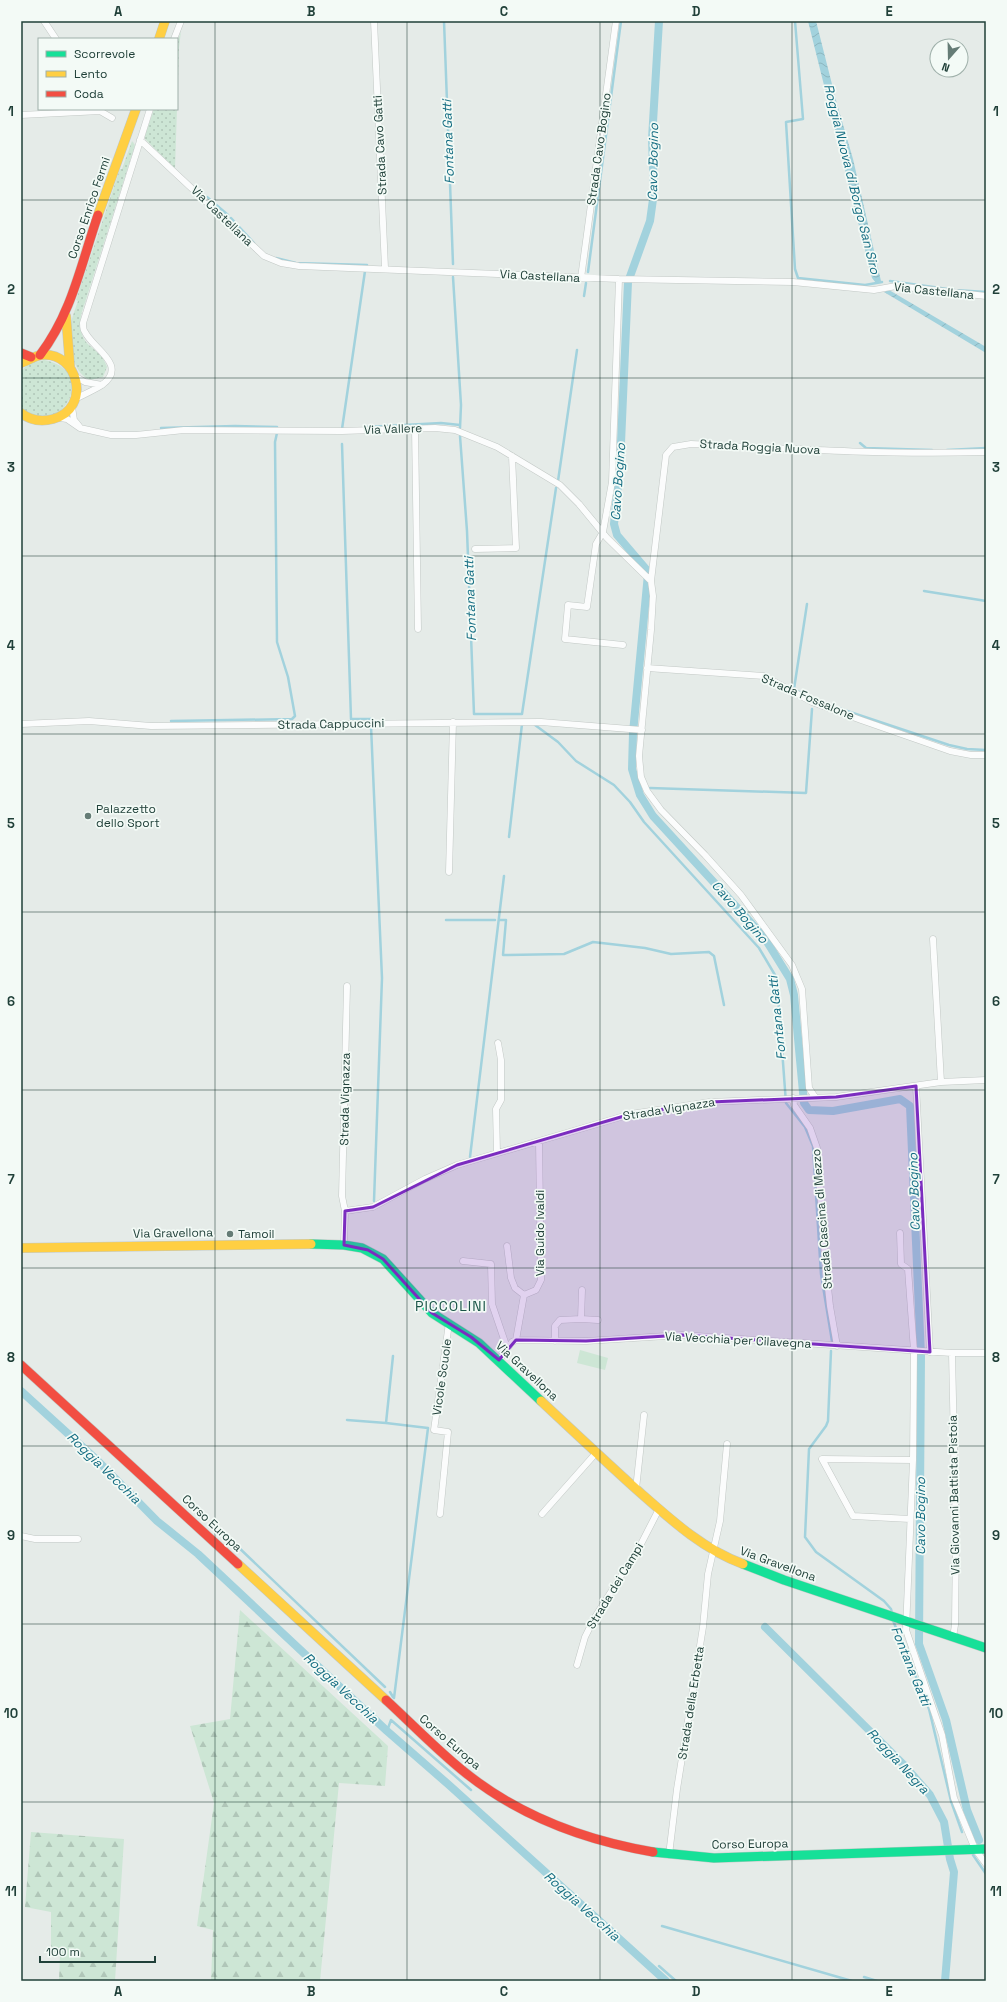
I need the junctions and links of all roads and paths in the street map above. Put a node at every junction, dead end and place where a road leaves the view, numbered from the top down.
1 (44, 21) edge
2 (166, 21) edge
3 (181, 21) edge
4 (374, 21) edge
5 (616, 21) edge
6 (55, 38) edge
7 (159, 38) edge
8 (174, 38) edge
9 (100, 110) edge
10 (136, 110) edge
11 (150, 110) edge
12 (21, 115) edge
13 (112, 118) dead end
14 (140, 140) junction
15 (385, 268) junction
16 (581, 278) junction
17 (621, 279) junction
18 (986, 296) edge
19 (66, 316) junction
20 (21, 353) edge
21 (36, 356) junction
22 (21, 363) edge
23 (70, 367) junction
24 (76, 377) junction
25 (102, 385) junction
26 (77, 398) junction
27 (72, 407) junction
28 (22, 414) edge
29 (60, 418) junction
30 (80, 428) junction
31 (415, 428) junction
32 (986, 452) edge
33 (512, 456) junction
34 (603, 532) junction
35 (475, 549) dead end
36 (651, 581) junction
37 (418, 629) dead end
38 (623, 645) dead end
39 (648, 668) junction
40 (453, 722) junction
41 (21, 724) edge
42 (641, 730) junction
43 (986, 755) edge
44 (449, 872) dead end
45 (933, 939) dead end
46 (347, 986) dead end
47 (498, 1044) dead end
48 (986, 1080) edge
49 (941, 1082) junction
50 (916, 1086) junction
51 (815, 1097) junction
52 (788, 1098) junction
53 (539, 1141) junction
54 (497, 1153) junction
55 (345, 1211) junction
56 (900, 1233) dead end
57 (344, 1245) junction
58 (507, 1246) dead end
59 (21, 1248) edge
60 (463, 1261) dead end
61 (582, 1290) dead end
62 (524, 1295) junction
63 (581, 1319) junction
64 (598, 1320) dead end
65 (449, 1324) junction
66 (516, 1340) junction
67 (555, 1341) junction
68 (837, 1346) junction
69 (507, 1348) junction
70 (914, 1351) junction
71 (930, 1352) junction
72 (952, 1353) junction
73 (986, 1353) edge
74 (498, 1360) junction
75 (21, 1365) edge
76 (644, 1416) dead end
77 (727, 1444) dead end
78 (596, 1453) junction
79 (913, 1460) junction
80 (636, 1489) junction
81 (659, 1509) junction
82 (440, 1514) dead end
83 (542, 1514) dead end
84 (910, 1519) junction
85 (21, 1536) edge
86 (78, 1539) dead end
87 (714, 1550) junction
88 (909, 1623) junction
89 (952, 1637) junction
90 (986, 1648) edge
91 (576, 1665) dead end
92 (975, 1849) junction
93 (986, 1849) edge
94 (670, 1856) junction
95 (986, 1864) edge

1 - 6 street
2 - 7 main road
3 - 8 street
4 - 15 street, Strada Cavo Gatti
5 - 16 street, Strada Cavo Bogino
9 - 12 street
9 - 13 street
10 - 19 main road, Corso Enrico Fermi
11 - 14 street
14 - 15 street, Via Castellana
14 - 25 street
15 - 16 street, Via Castellana
16 - 17 street, Via Castellana
17 - 18 street, Via Castellana
17 - 34 street
19 - 21 main road, Corso Enrico Fermi
19 - 23 main road, Corso Enrico Fermi
20 - 21 main road
21 - 22 main road
21 - 23 main road
23 - 24 main road
24 - 25 street
24 - 26 main road
25 - 26 street
26 - 27 main road
27 - 29 main road
27 - 30 street
28 - 29 main road
29 - 30 street, Via Vallere
30 - 31 street, Via Vallere
31 - 33 street, Via Vallere
31 - 37 street
32 - 36 street, Strada Roggia Nuova
33 - 34 street, Via Vallere
33 - 35 street
34 - 36 street, Via Vallere
34 - 38 street
36 - 39 street
39 - 42 street
39 - 43 street, Strada Fossalone
40 - 41 street, Strada Cappuccini
40 - 42 street, Strada Cappuccini
40 - 44 street
42 - 51 street
45 - 49 street
46 - 55 street, Strada Vignazza
47 - 54 street
48 - 49 street, Strada Vignazza
49 - 50 street, Strada Vignazza
50 - 51 street, Strada Vignazza
50 - 71 street
51 - 52 street, Strada Vignazza
52 - 53 street, Strada Vignazza
52 - 68 street, Strada Cascina di Mezzo
53 - 54 street, Strada Vignazza
53 - 62 street, Via Guido Ivaldi
54 - 55 street, Strada Vignazza
55 - 57 street, Strada Vignazza
56 - 70 street
57 - 59 main road, Via Gravellona
57 - 65 main road, Via Gravellona
58 - 62 street
60 - 69 street
61 - 63 street
62 - 66 street
63 - 64 street
63 - 67 street
65 - 74 main road, Via Gravellona
65 - 82 street, Vicole Scuole
66 - 67 street, Via Vecchia per Cilavegna
66 - 69 street
67 - 68 street, Via Vecchia per Cilavegna
68 - 70 street, Via Vecchia per Cilavegna
69 - 74 street
70 - 71 street, Via Vecchia per Cilavegna
70 - 79 street
71 - 72 street, Via Vecchia per Cilavegna
72 - 73 street, Via Vecchia per Cilavegna
72 - 89 street, Via Giovanni Battista Pistoia
74 - 78 main road, Via Gravellona
75 - 94 main road, Corso Europa
76 - 80 street
77 - 87 street, Strada della Erbetta
78 - 80 main road, Via Gravellona
78 - 83 street
79 - 84 street
79 - 84 street
80 - 81 main road, Via Gravellona
81 - 87 main road, Via Gravellona
81 - 91 street, Strada dei Campi
84 - 88 street
85 - 86 street
87 - 88 main road, Via Gravellona
87 - 94 street, Strada della Erbetta
88 - 89 main road, Via Gravellona
88 - 92 street
89 - 90 main road, Via Gravellona
92 - 93 main road, Corso Europa
92 - 94 main road, Corso Europa
92 - 95 street

